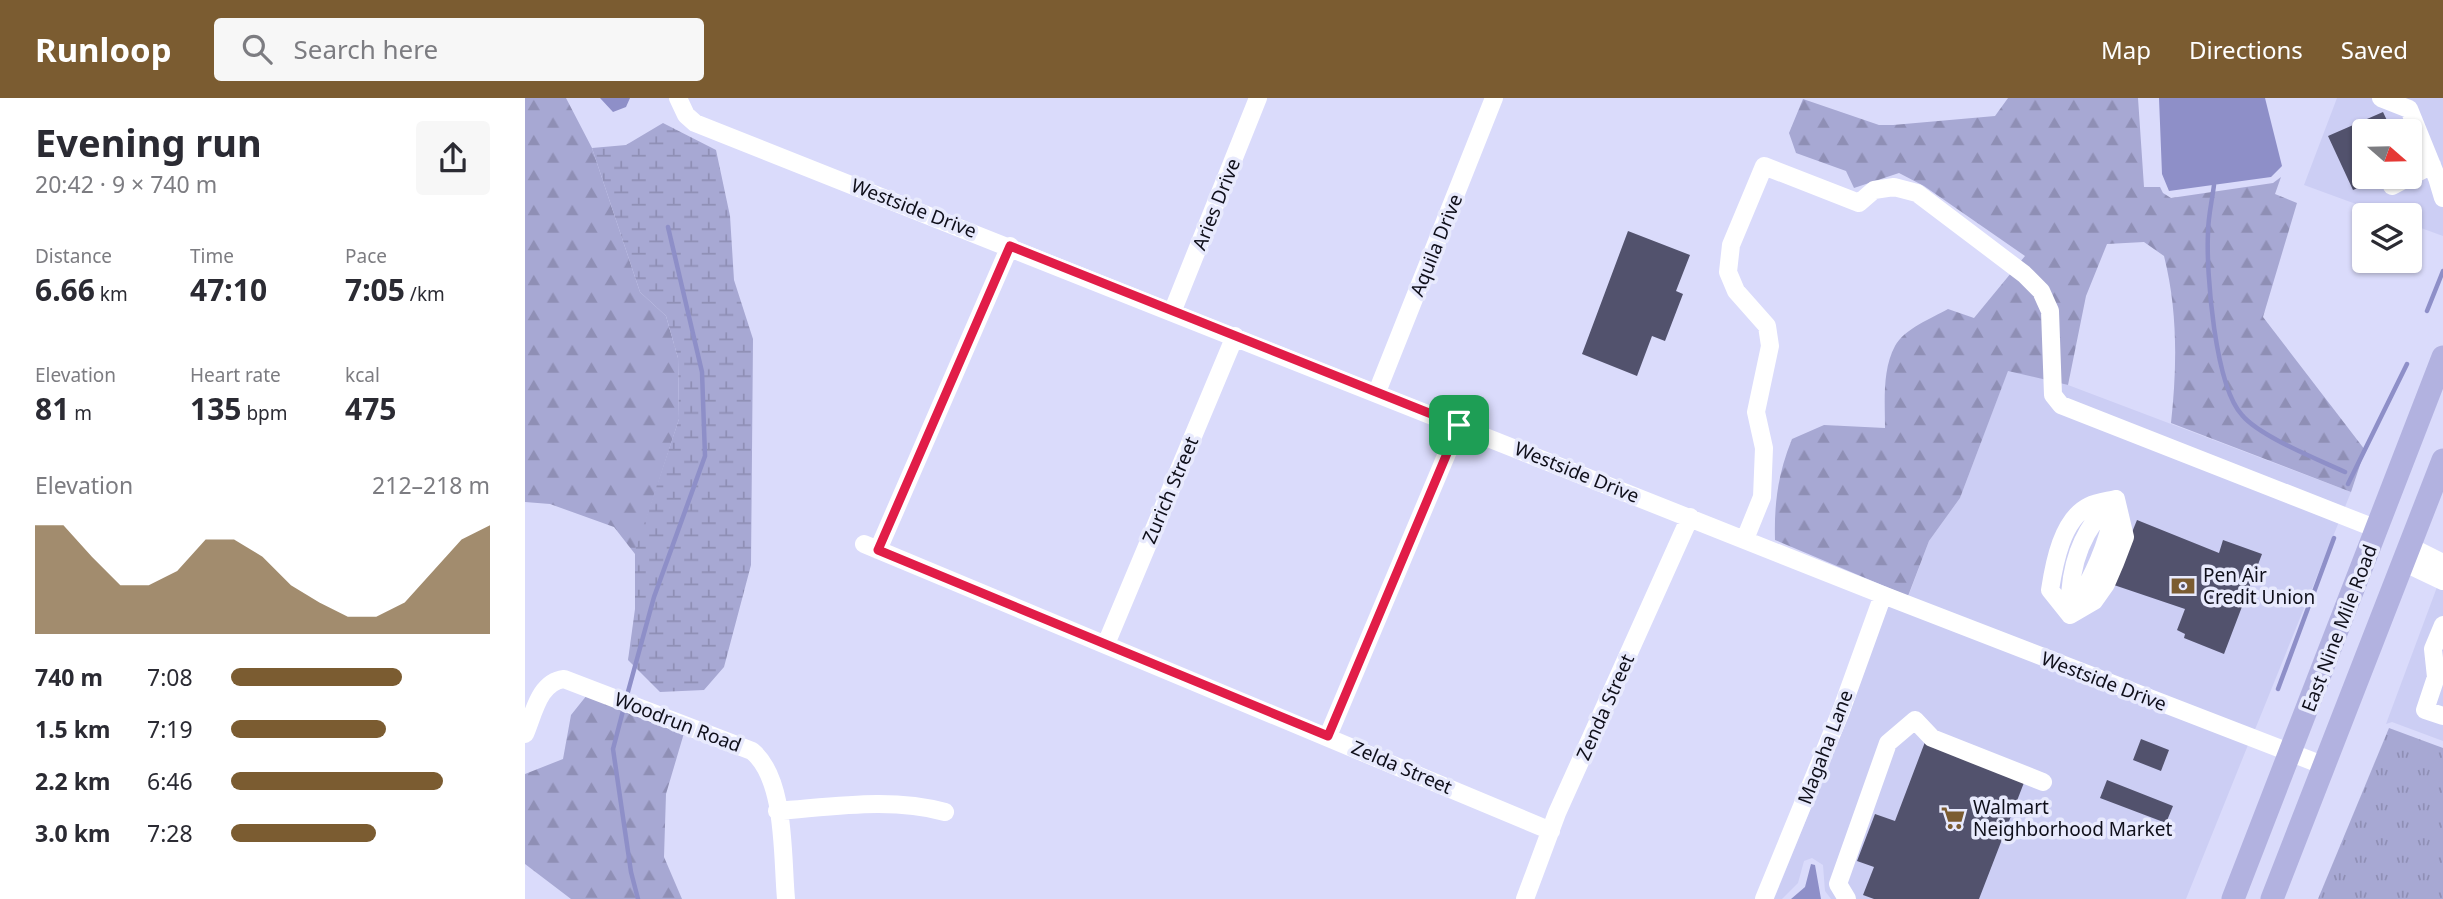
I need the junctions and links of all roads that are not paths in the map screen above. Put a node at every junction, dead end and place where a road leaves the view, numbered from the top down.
1 (1258, 98) edge
2 (1494, 98) edge
3 (2381, 98) edge
4 (679, 102) edge
5 (2438, 175) edge
6 (2443, 198) edge
7 (1010, 246) junction
8 (1173, 310) junction
9 (1235, 336) junction
10 (2443, 357) edge
11 (1377, 392) junction
12 (1459, 425) junction
13 (2443, 460) edge
14 (2116, 499) junction
15 (1690, 517) junction
16 (2377, 528) junction
17 (1745, 539) junction
18 (2406, 554) junction
19 (2443, 563) edge
20 (2443, 581) edge
21 (1883, 595) junction
22 (2070, 615) junction
23 (2443, 625) edge
24 (1106, 644) junction
25 (2443, 716) edge
26 (525, 734) edge
27 (1328, 736) junction
28 (2290, 754) junction
29 (2325, 766) junction
30 (2043, 782) dead end
31 (2274, 794) junction
32 (777, 811) junction
33 (945, 812) dead end
34 (1551, 831) junction
35 (786, 899) edge
36 (1525, 899) edge
37 (1765, 899) edge
38 (1847, 899) edge
39 (2233, 899) edge
40 (2244, 899) edge
41 (2271, 899) edge

1 - 8 street, Aries Drive
2 - 11 street, Aquila Drive
3 - 5 street
4 - 7 street, Westside Drive
5 - 6 street
7 - 8 street, Westside Drive
7 - 24 street, Zelda Street
8 - 9 street, Westside Drive
9 - 11 street, Westside Drive
9 - 24 street, Zurich Street
10 - 16 main road, East Nine Mile Road
11 - 12 street, Westside Drive
12 - 15 street, Westside Drive
12 - 27 street
13 - 18 main road, East Nine Mile Road
14 - 22 street
14 - 22 street
14 - 22 street
15 - 17 street, Westside Drive
15 - 34 street, Zenda Street
16 - 17 street
16 - 28 main road, East Nine Mile Road
17 - 21 street, Westside Drive
18 - 19 street
18 - 20 street
18 - 29 main road, East Nine Mile Road
21 - 28 street, Westside Drive
21 - 37 street, Magaha Lane
23 - 25 street
24 - 27 street, Zelda Street
26 - 32 street, Woodrun Road
27 - 34 street, Zelda Street
28 - 29 street, Westside Drive
28 - 31 main road, East Nine Mile Road
29 - 41 main road, East Nine Mile Road
30 - 38 street
31 - 39 main road, East Nine Mile Road
31 - 40 main road
32 - 33 street
32 - 35 street, Woodrun Road
34 - 36 street, Zenda Street

